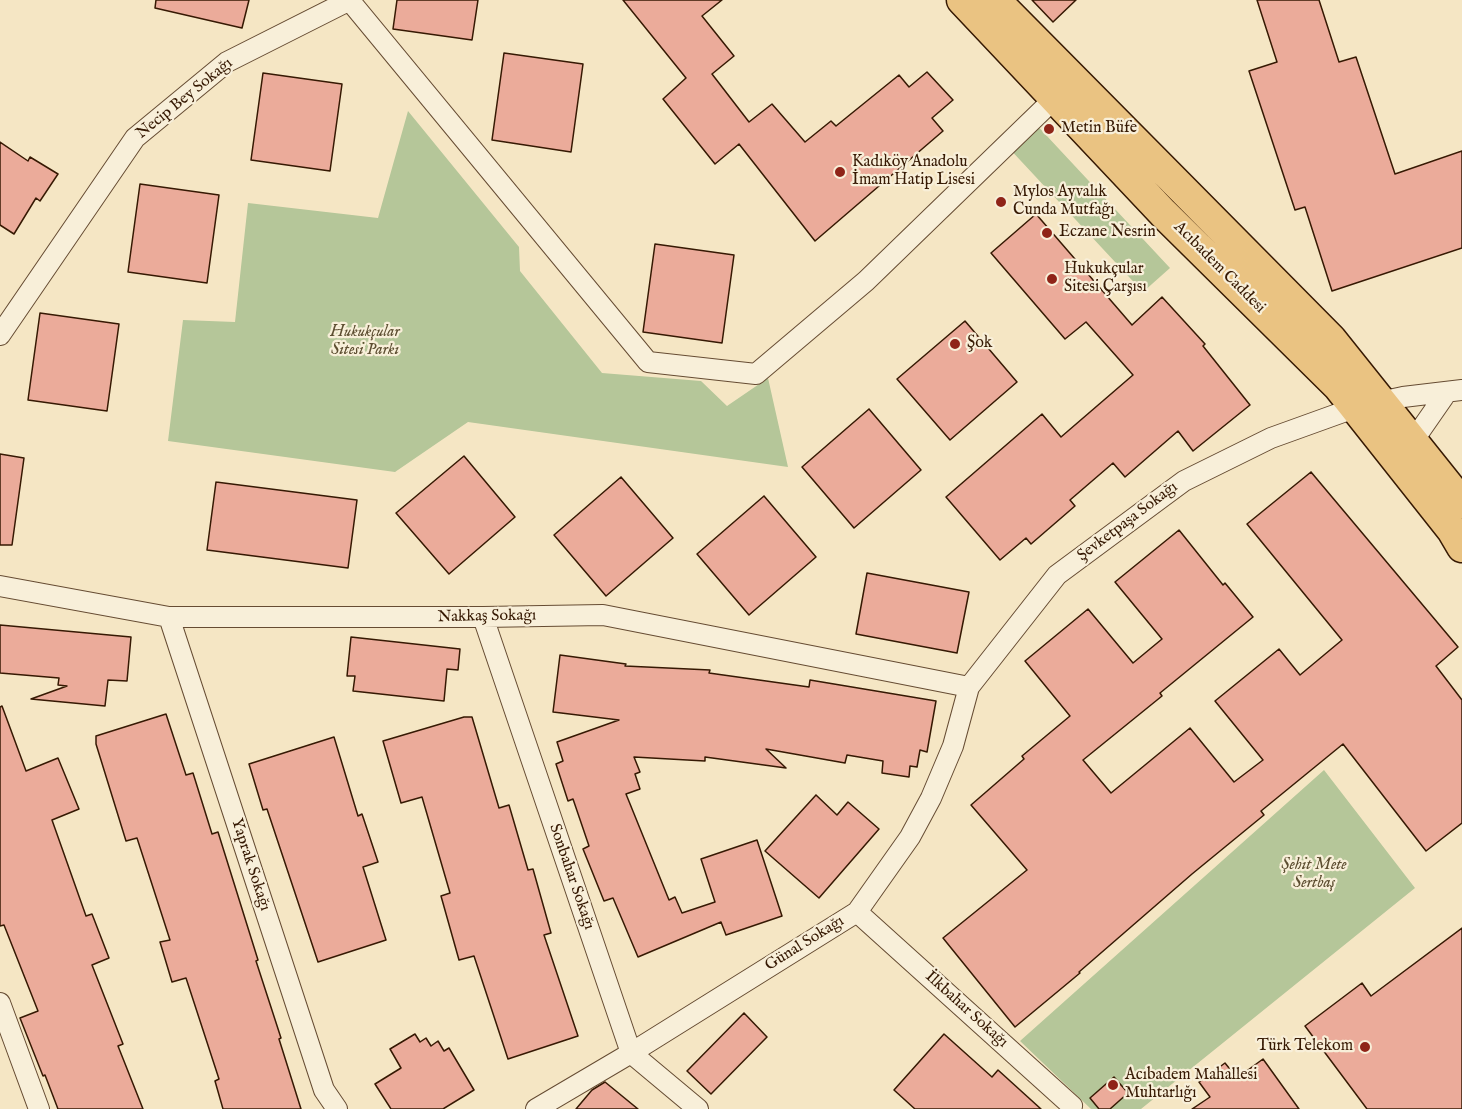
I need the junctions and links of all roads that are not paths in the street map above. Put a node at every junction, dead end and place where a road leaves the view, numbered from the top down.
1 (350, 0) edge
2 (962, 0) edge
3 (995, 0) edge
4 (1056, 98) junction
5 (0, 335) edge
6 (1455, 391) edge
7 (1357, 408) junction
8 (1413, 441) junction
9 (1462, 502) edge
10 (1462, 548) edge
11 (0, 586) edge
12 (169, 617) junction
13 (483, 617) junction
14 (969, 687) junction
15 (857, 912) junction
16 (0, 1003) edge
17 (631, 1053) junction
18 (39, 1109) edge
19 (337, 1109) edge
20 (537, 1109) edge
21 (698, 1109) edge
22 (1071, 1109) edge

1 - 4 street
1 - 5 street, Necip Bey Sokağı
2 - 4 main road, Acıbadem Caddesi
3 - 7 main road, Acıbadem Caddesi
4 - 7 main road, Acıbadem Caddesi
6 - 7 street, Şevketpaşa Sokağı
6 - 8 street
7 - 8 main road, Acıbadem Caddesi
7 - 10 main road, Acıbadem Caddesi
7 - 14 street, Şevketpaşa Sokağı
8 - 9 main road, Acıbadem Caddesi
11 - 12 street, Nakkaş Sokağı
12 - 13 street, Nakkaş Sokağı
12 - 19 street, Yaprak Sokağı
13 - 14 street, Nakkaş Sokağı
13 - 17 street, Sonbahar Sokağı
14 - 15 street, Günal Sokağı
15 - 17 street, Günal Sokağı
15 - 22 street, İlkbahar Sokağı
16 - 18 street
17 - 20 street, Günal Sokağı
17 - 21 street

